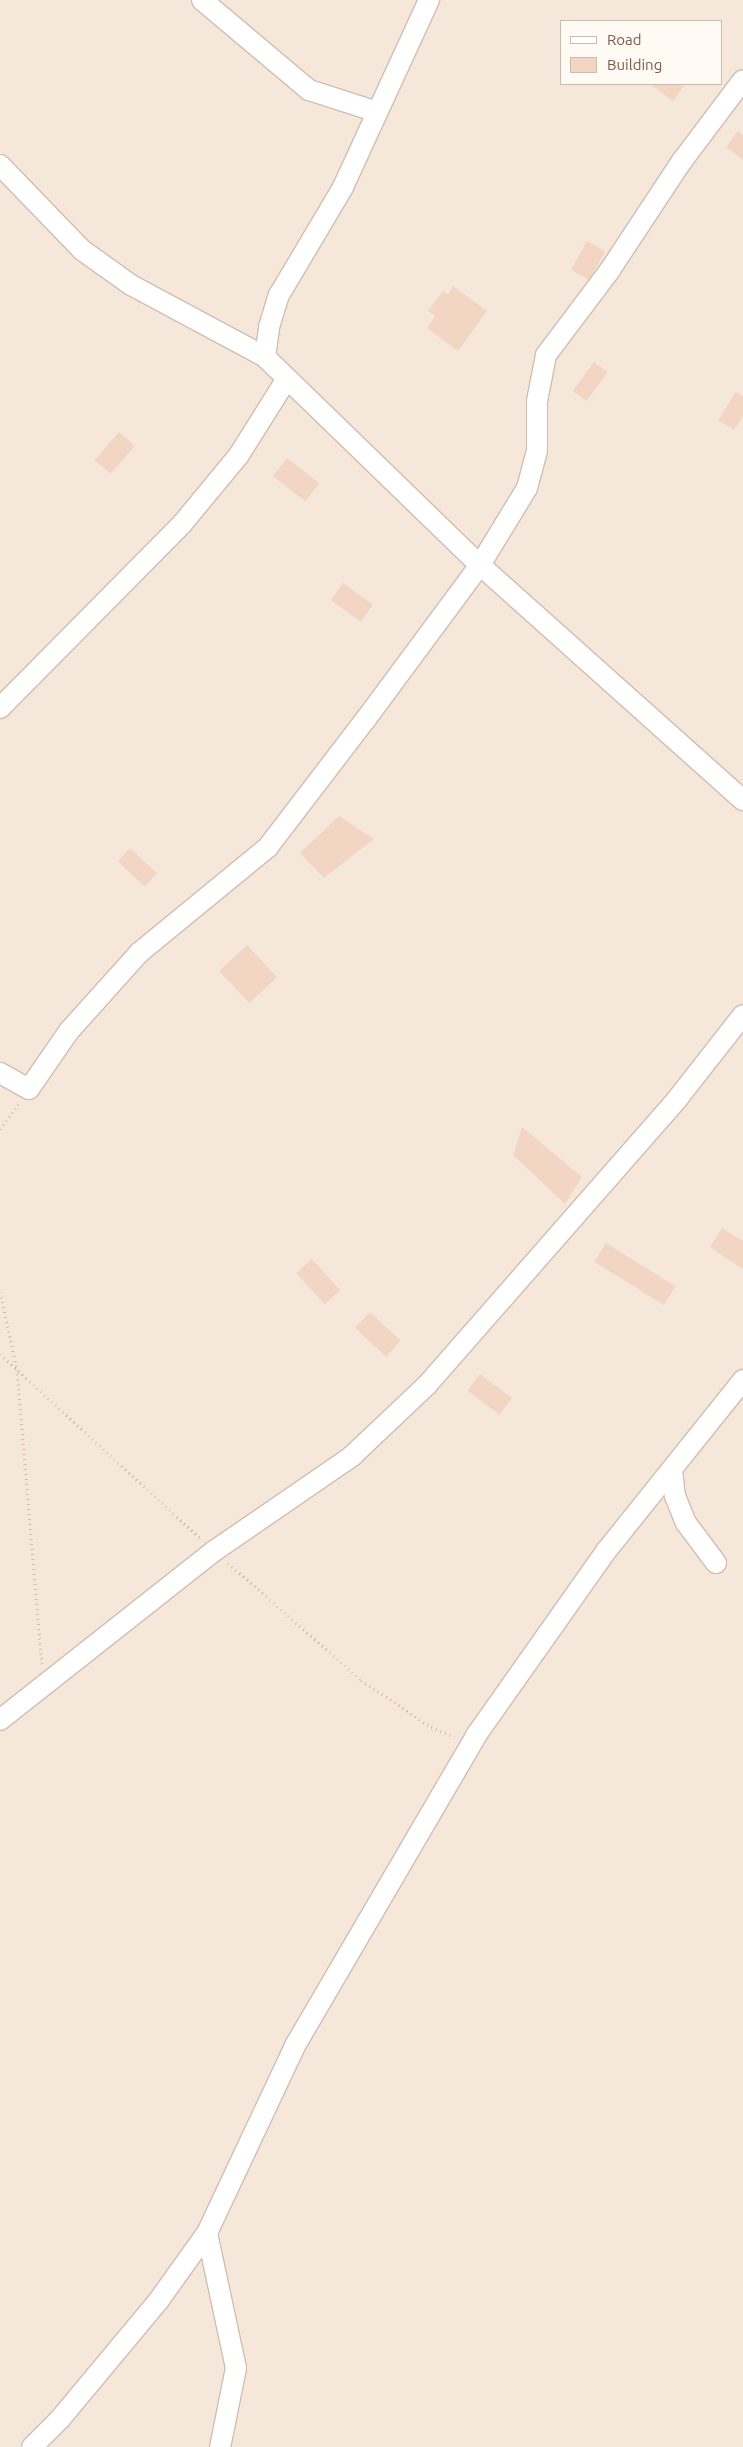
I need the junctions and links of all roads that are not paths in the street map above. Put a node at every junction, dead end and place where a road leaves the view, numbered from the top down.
1 (202, 0) edge
2 (429, 0) edge
3 (743, 80) edge
4 (378, 112) junction
5 (0, 165) edge
6 (266, 358) junction
7 (286, 380) junction
8 (480, 565) junction
9 (0, 708) edge
10 (743, 800) edge
11 (743, 1015) edge
12 (0, 1073) edge
13 (743, 1380) edge
14 (672, 1469) junction
15 (716, 1562) dead end
16 (0, 1720) edge
17 (207, 2233) junction
18 (32, 2447) edge
19 (220, 2447) edge

1 - 4 street
2 - 4 street
3 - 8 street
4 - 6 street
5 - 6 street
6 - 7 street
7 - 8 street
7 - 9 street
8 - 10 street
8 - 12 street
11 - 16 street
13 - 14 street
14 - 15 street
14 - 17 street
17 - 18 street
17 - 19 street

